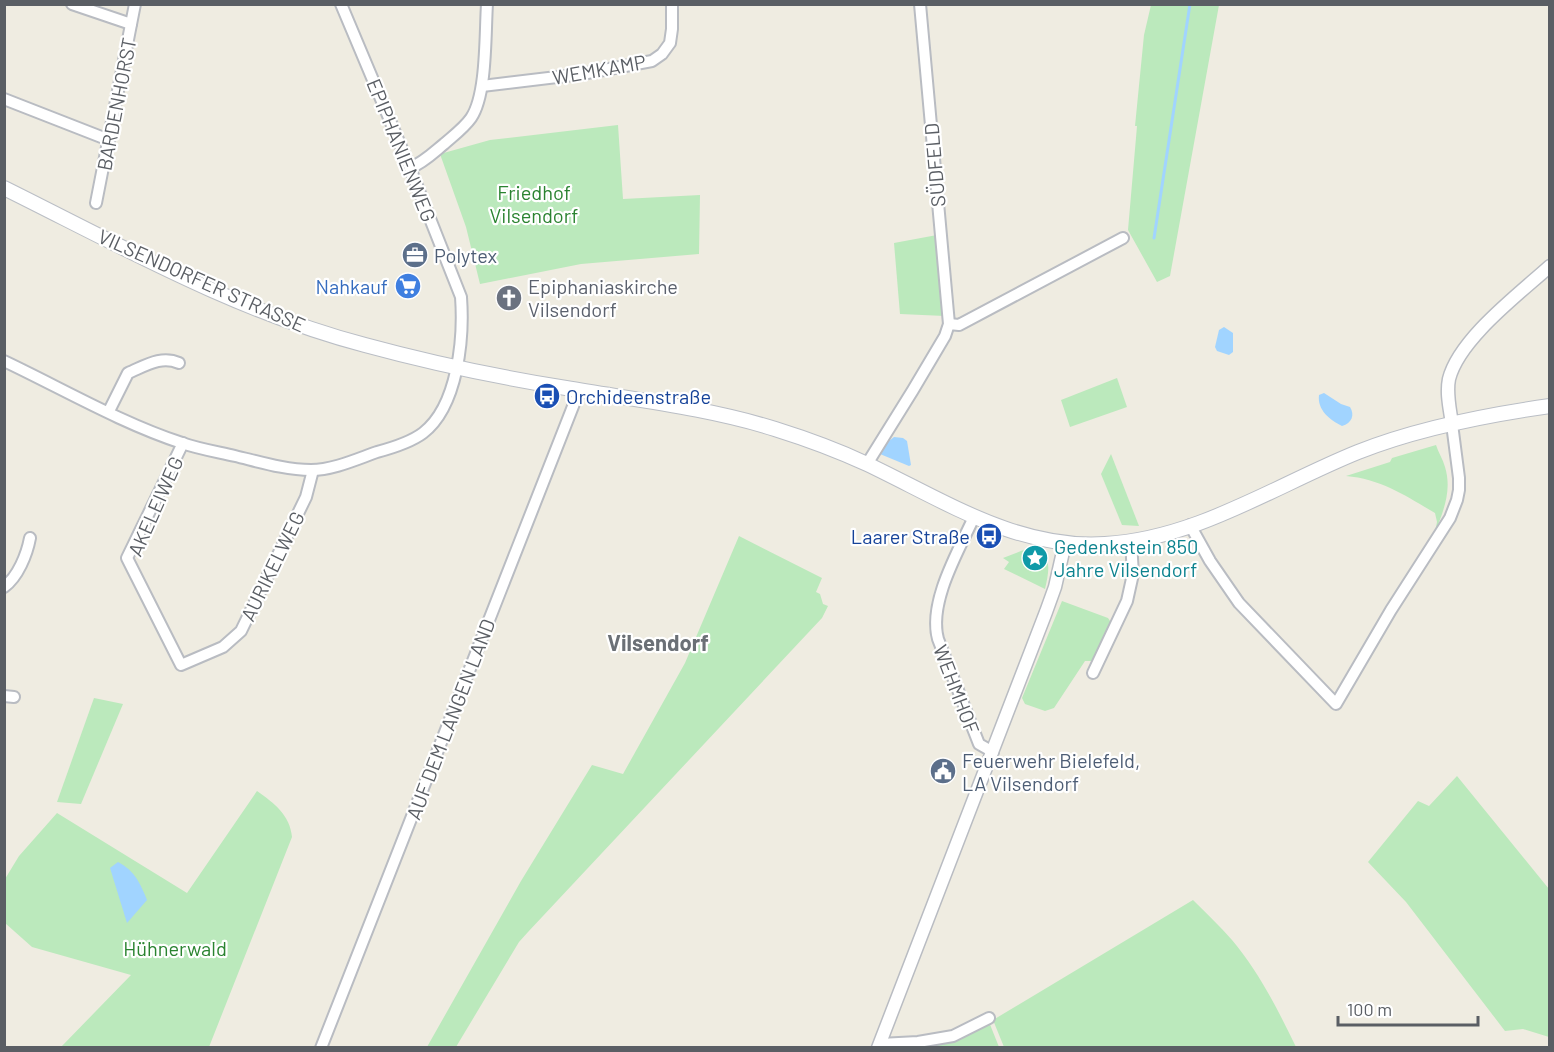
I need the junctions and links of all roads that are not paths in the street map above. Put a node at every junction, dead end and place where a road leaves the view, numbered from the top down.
1 (72, 4) edge
2 (135, 4) edge
3 (341, 4) edge
4 (487, 4) edge
5 (672, 4) edge
6 (920, 4) edge
7 (131, 24) junction
8 (482, 86) junction
9 (4, 99) edge
10 (110, 140) junction
11 (410, 168) junction
12 (4, 188) edge
13 (96, 203) dead end
14 (1123, 238) dead end
15 (1550, 266) edge
16 (949, 324) junction
17 (4, 361) edge
18 (179, 363) dead end
19 (456, 367) junction
20 (579, 390) junction
21 (1550, 406) edge
22 (109, 411) junction
23 (1452, 424) junction
24 (183, 443) junction
25 (867, 464) junction
26 (314, 470) junction
27 (974, 517) junction
28 (1190, 525) junction
29 (30, 538) dead end
30 (1131, 542) junction
31 (1065, 543) junction
32 (4, 587) edge
33 (181, 665) joint
34 (1093, 673) dead end
35 (993, 752) junction
36 (989, 1018) dead end
37 (879, 1046) edge
38 (321, 1047) edge

1 - 7 street
2 - 7 street, BARDENHORST
3 - 11 street, EPIPHANIENWEG
4 - 8 street
5 - 8 street, WEMKAMP
6 - 16 street, SÜDFELD
7 - 10 street, BARDENHORST
8 - 11 street
9 - 10 street
10 - 13 street, BARDENHORST
11 - 19 street, EPIPHANIENWEG
12 - 19 main road, VILSENDORFER STRASSE
14 - 16 street
15 - 23 street
16 - 25 street
17 - 22 street
18 - 22 street
19 - 20 main road, VILSENDORFER STRASSE
19 - 26 street
20 - 25 main road, VILSENDORFER STRASSE
20 - 38 street, AUF DEM LANGEN LAND
21 - 23 main road, VILSENDORFER STRASSE
22 - 24 street
23 - 28 main road, VILSENDORFER STRASSE
23 - 28 street
24 - 26 street
24 - 33 street, AKELEIWEG
25 - 27 main road, VILSENDORFER STRASSE
26 - 33 street, AURIKELWEG
27 - 31 main road, VILSENDORFER STRASSE
27 - 35 street, WEHMHOF
28 - 30 main road, VILSENDORFER STRASSE
29 - 32 street
30 - 31 main road, VILSENDORFER STRASSE
30 - 34 street
31 - 35 street
35 - 37 street
36 - 37 street

